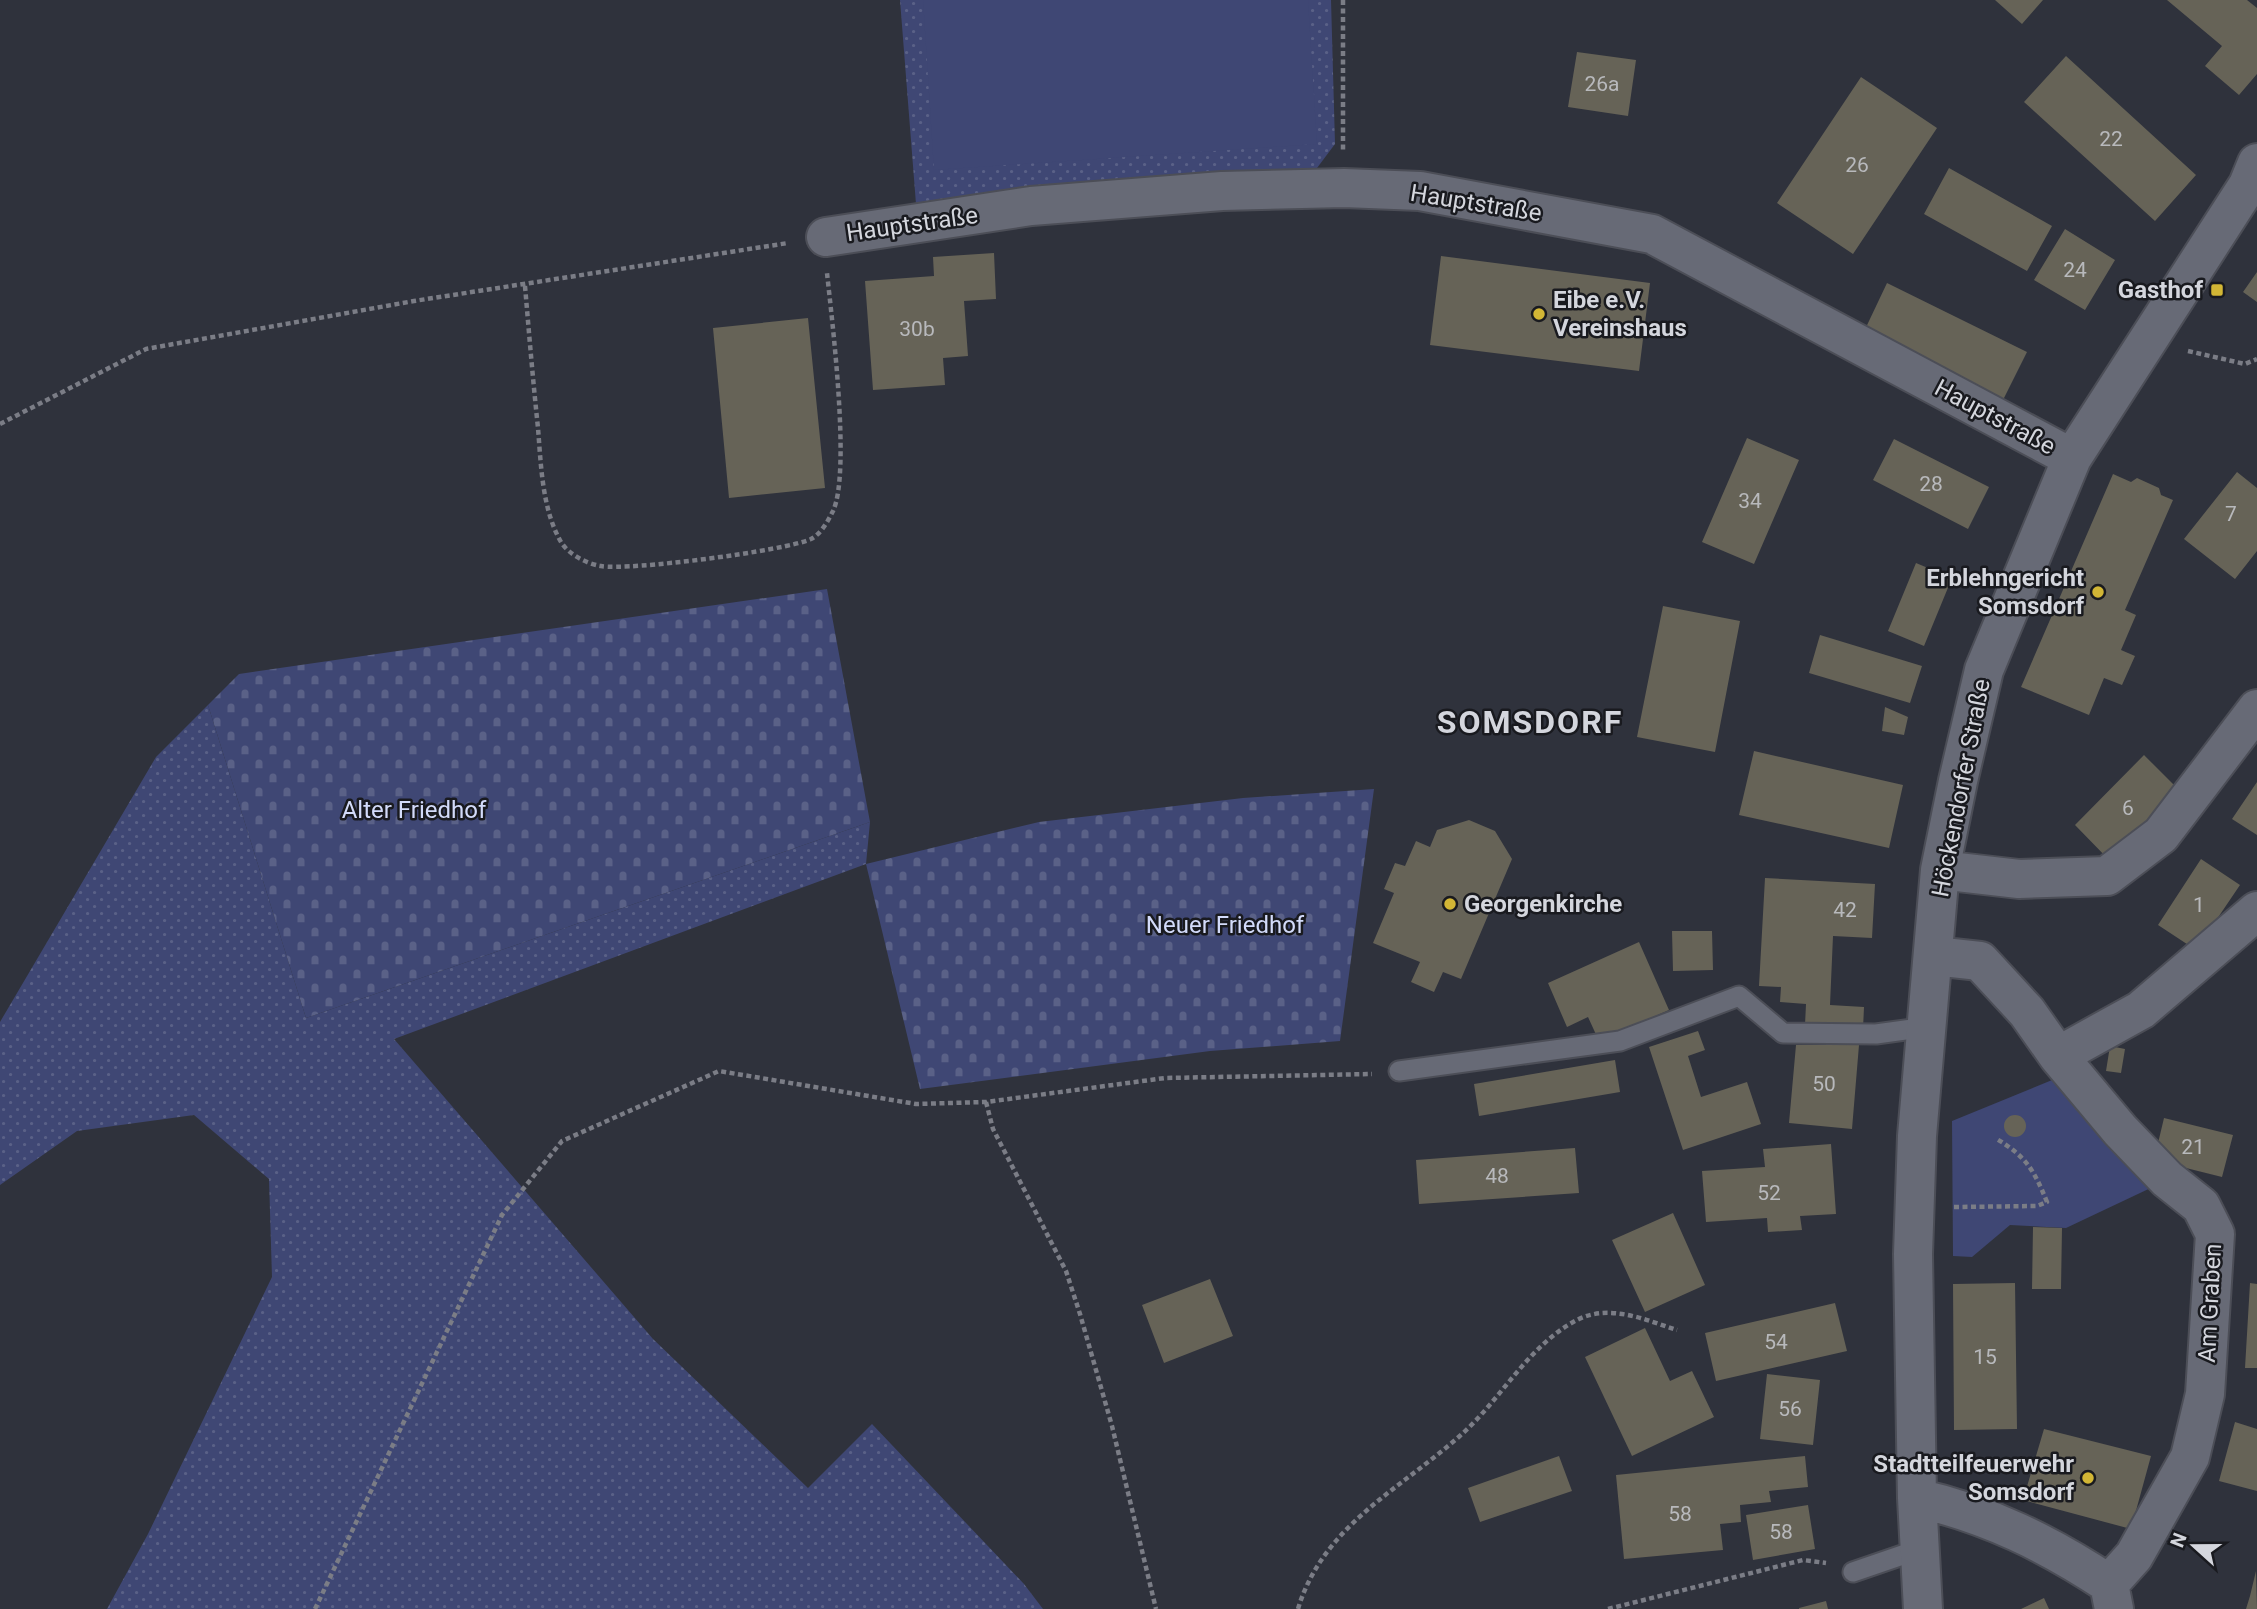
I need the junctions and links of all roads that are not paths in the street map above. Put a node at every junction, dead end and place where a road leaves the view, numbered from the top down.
1 (2254, 179) edge
2 (826, 237) road end
3 (2072, 458) junction
4 (2257, 709) edge
5 (1940, 870) junction
6 (2257, 911) edge
7 (1934, 956) junction
8 (1927, 1027) junction
9 (2058, 1056) junction
10 (1399, 1071) road end
11 (1917, 1498) junction
12 (1920, 1549) junction
13 (1853, 1572) road end
14 (2111, 1597) edge
15 (1923, 1609) edge

1 - 3 street, Höckendorfer Straße
2 - 3 street, Hauptstraße
3 - 5 street, Höckendorfer Straße
4 - 5 street
5 - 7 street, Höckendorfer Straße
6 - 9 street
7 - 8 street, Höckendorfer Straße
7 - 9 street, Am Graben
8 - 10 lane
8 - 11 street, Höckendorfer Straße
9 - 14 street, Am Graben
11 - 12 street, Höckendorfer Straße
11 - 14 street, Am Graben
12 - 13 lane
12 - 15 street, Höckendorfer Straße

